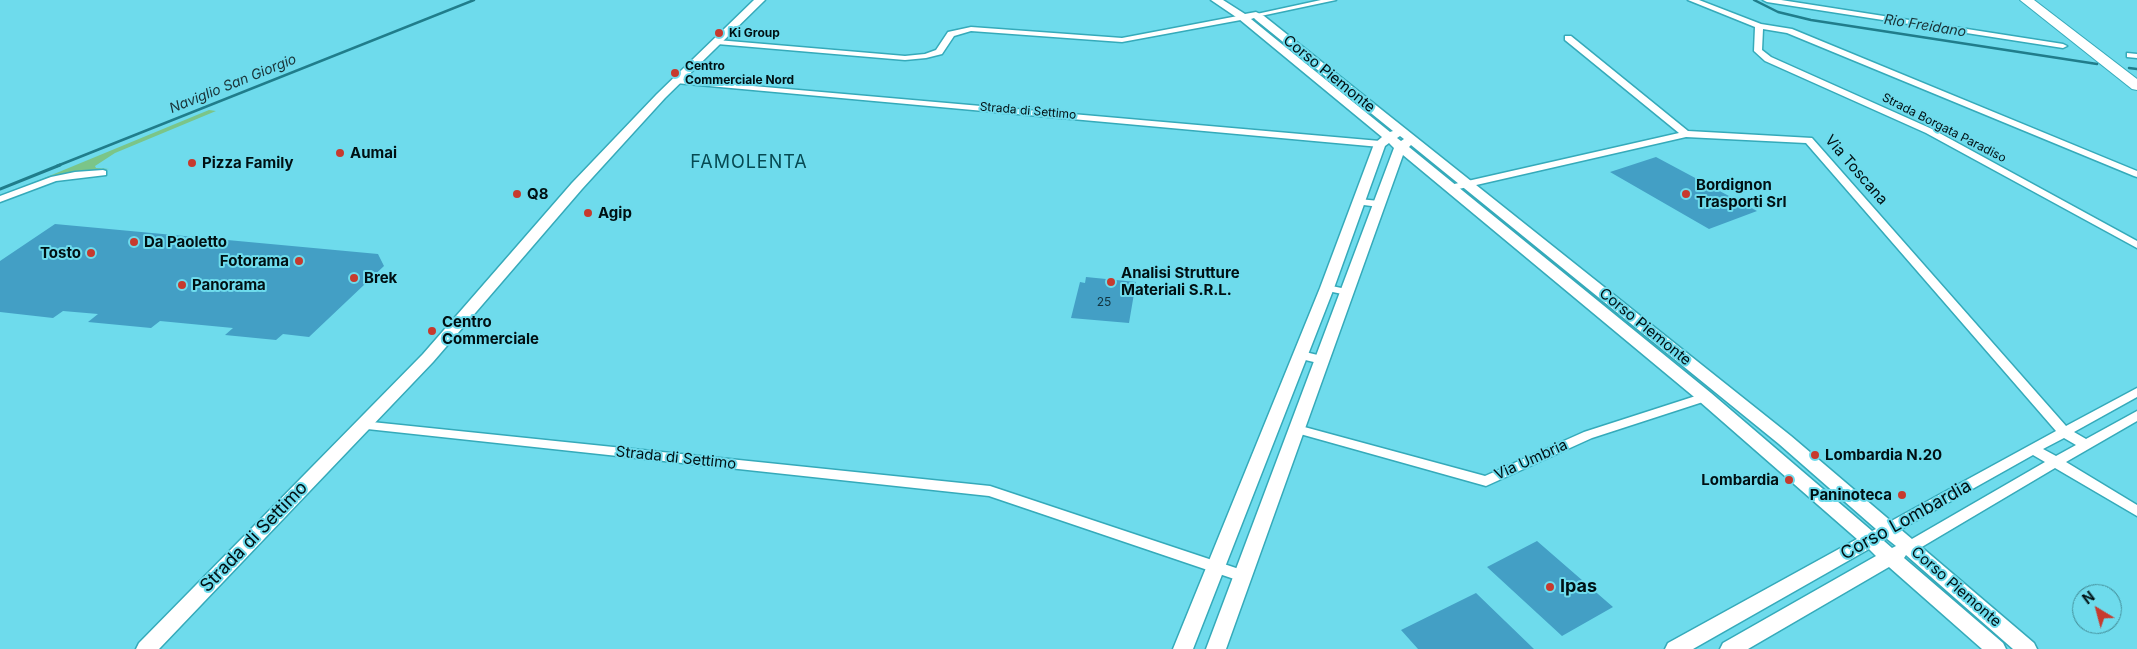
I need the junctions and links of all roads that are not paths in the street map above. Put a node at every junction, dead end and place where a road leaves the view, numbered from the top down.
1 (760, 0) edge
2 (1216, 0) edge
3 (1332, 0) edge
4 (1692, 0) edge
5 (1767, 0) edge
6 (2026, 0) edge
7 (2035, 0) edge
8 (2041, 0) edge
9 (2053, 13) junction
10 (1249, 16) junction
11 (1759, 26) junction
12 (1568, 38) dead end
13 (717, 42) junction
14 (2063, 46) dead end
15 (1297, 48) junction
16 (1283, 51) junction
17 (2137, 78) edge
18 (676, 81) junction
19 (2137, 86) edge
20 (1686, 134) junction
21 (1396, 140) junction
22 (2137, 174) edge
23 (99, 175) dead end
24 (1466, 184) junction
25 (1450, 188) junction
26 (0, 199) edge
27 (1359, 202) junction
28 (1378, 204) junction
29 (2137, 245) edge
30 (1328, 288) junction
31 (1347, 292) junction
32 (1640, 323) junction
33 (1622, 329) junction
34 (1300, 354) junction
35 (1322, 360) junction
36 (1699, 370) junction
37 (1680, 377) junction
38 (2137, 392) edge
39 (1705, 397) junction
40 (2137, 415) edge
41 (362, 425) junction
42 (1297, 428) junction
43 (2064, 432) junction
44 (2086, 445) junction
45 (2033, 449) junction
46 (2056, 463) junction
47 (2137, 511) edge
48 (1889, 529) junction
49 (1871, 540) junction
50 (1910, 547) junction
51 (1891, 558) junction
52 (1216, 566) junction
53 (1243, 576) junction
54 (146, 649) edge
55 (1184, 649) edge
56 (1216, 649) edge
57 (1675, 649) edge
58 (1730, 649) edge
59 (1996, 649) edge
60 (2027, 649) edge

1 - 13 street, Strada di Settimo
2 - 10 street
3 - 10 street
4 - 11 street, Strada Borgata Paradiso
5 - 14 street
6 - 19 highway
7 - 9 highway
8 - 9 highway
9 - 17 highway
10 - 13 street
10 - 15 street, Corso Piemonte
10 - 16 street, Corso Piemonte
11 - 22 street, Strada Borgata Paradiso
11 - 29 street, Strada Borgata Paradiso
12 - 20 street
13 - 18 street, Strada di Settimo
15 - 16 street
15 - 21 street, Corso Piemonte
16 - 21 street, Corso Piemonte
18 - 21 street, Strada di Settimo
18 - 41 street, Strada di Settimo
20 - 24 street, Via Toscana
20 - 43 street, Via Toscana
21 - 24 street, Corso Piemonte
21 - 25 street, Corso Piemonte
21 - 27 street
21 - 28 street
23 - 26 street
24 - 25 street, Via Toscana
24 - 32 street, Corso Piemonte
25 - 33 street, Corso Piemonte
27 - 28 street
27 - 30 street
28 - 31 street
30 - 31 street
30 - 34 street
31 - 35 street
32 - 33 street
32 - 36 street, Corso Piemonte
33 - 37 street, Corso Piemonte
34 - 35 street
34 - 52 street
35 - 42 street
36 - 37 street
36 - 48 street, Corso Piemonte
37 - 39 street, Corso Piemonte
38 - 43 street, Corso Lombardia
39 - 42 street, Via Umbria
39 - 49 street, Corso Piemonte
40 - 44 street, Corso Lombardia
41 - 52 street, Strada di Settimo
41 - 54 street, Strada di Settimo
42 - 53 street
43 - 44 street, Via Toscana
43 - 45 street, Corso Lombardia
44 - 46 street, Corso Lombardia
45 - 46 street
45 - 48 street, Corso Lombardia
46 - 47 street
46 - 50 street, Corso Lombardia
48 - 49 street, Corso Lombardia
48 - 50 street, Corso Piemonte
49 - 51 street, Corso Piemonte
49 - 57 street, Corso Lombardia
50 - 51 street, Corso Lombardia
50 - 60 street, Corso Piemonte
51 - 58 street, Corso Lombardia
51 - 59 street, Corso Piemonte
52 - 53 street, Strada di Settimo
52 - 55 street
53 - 56 street

